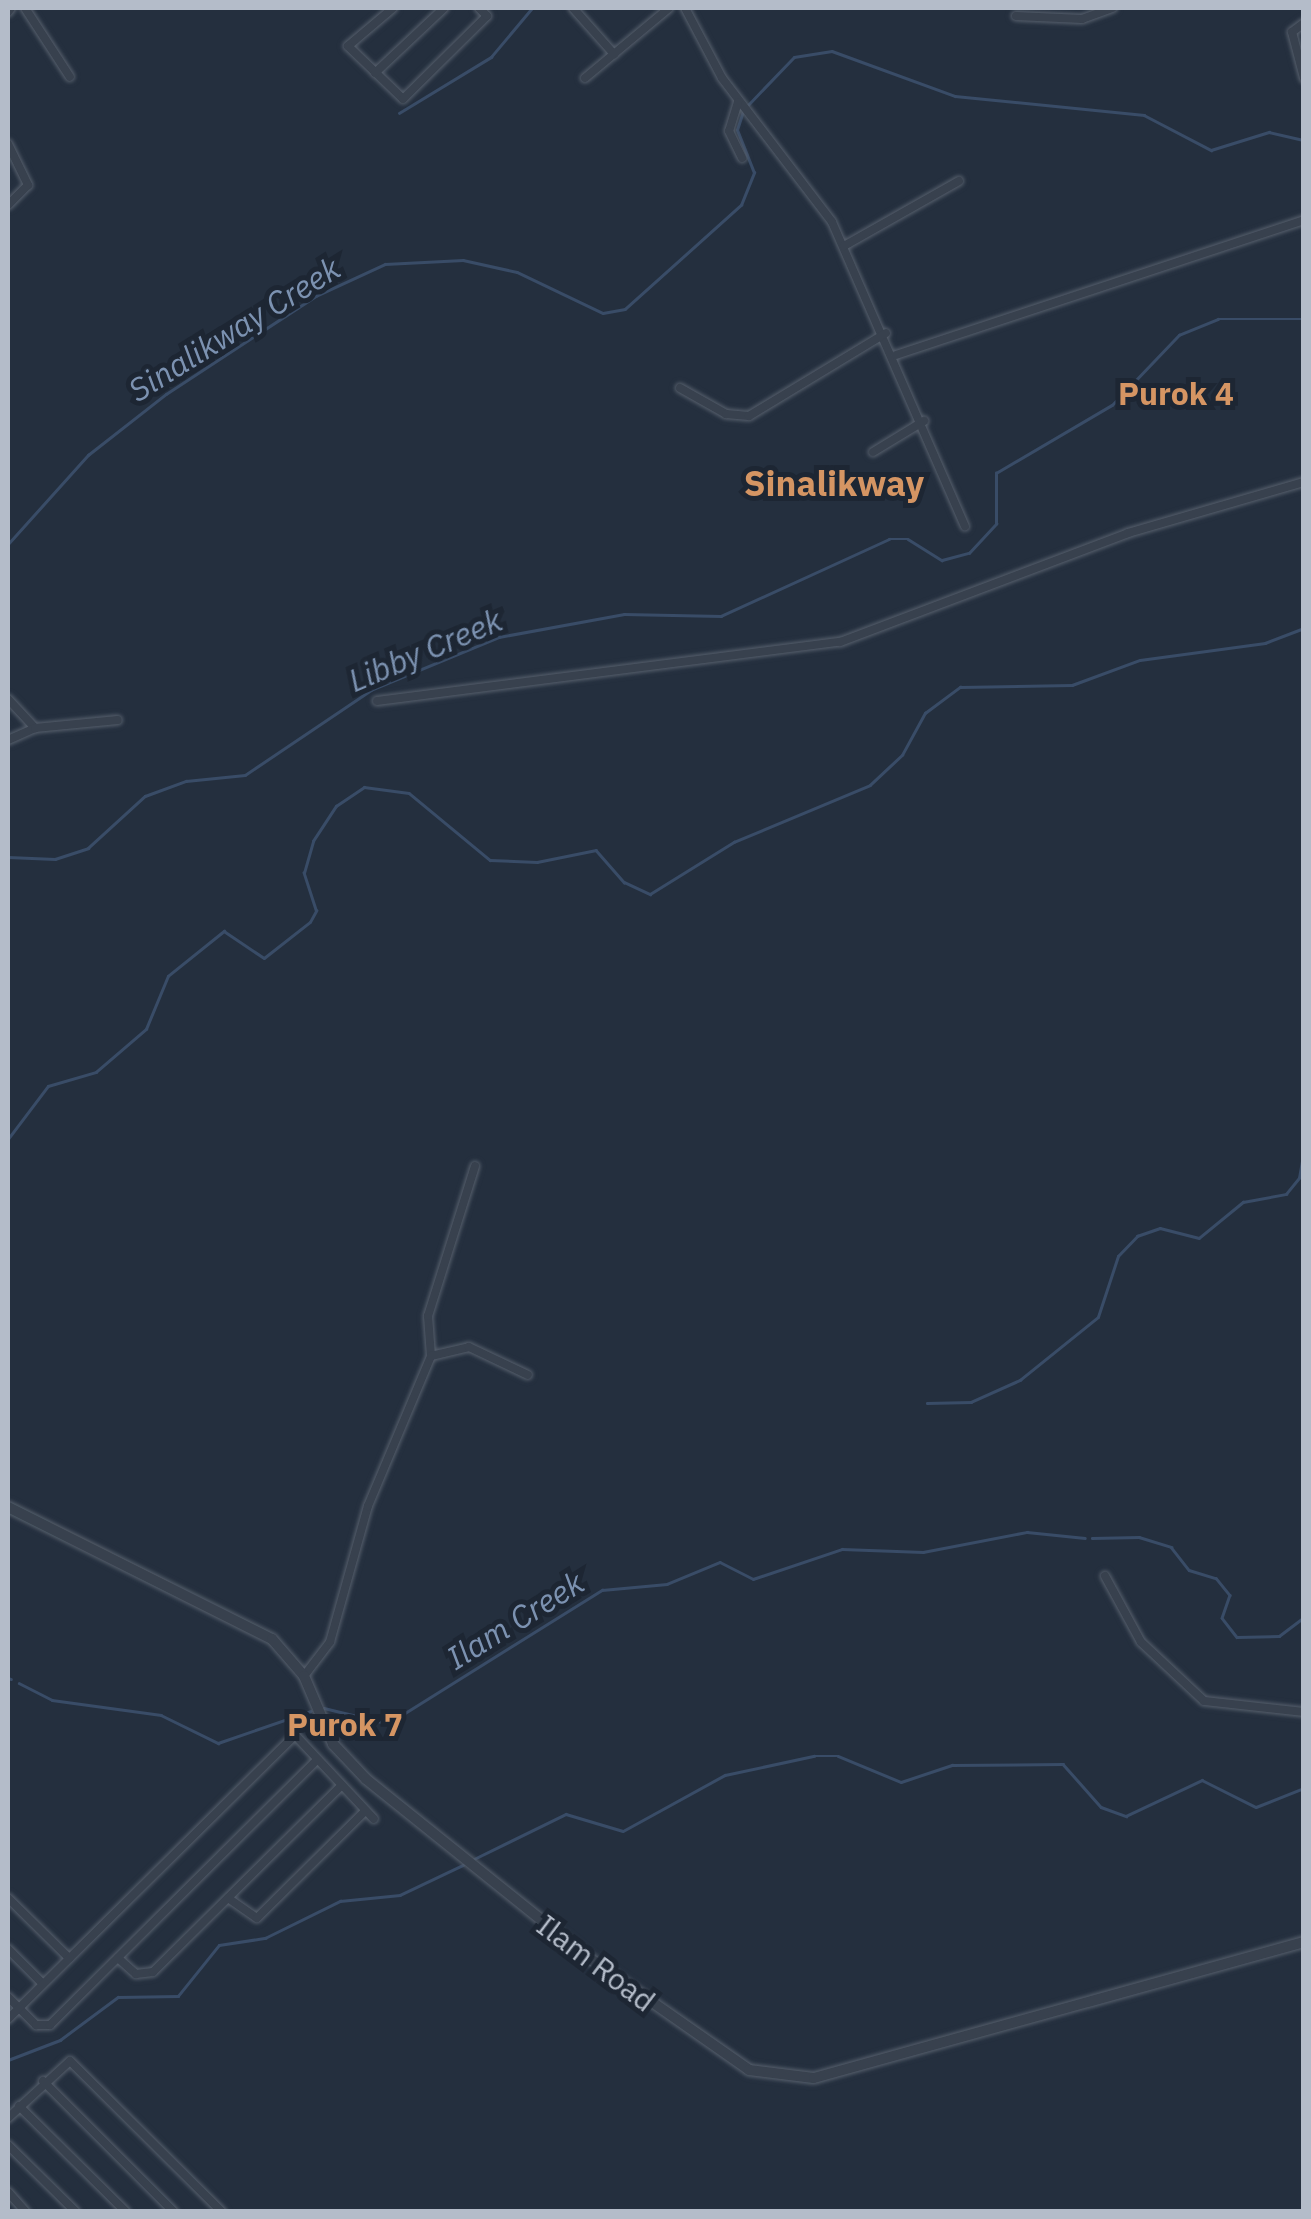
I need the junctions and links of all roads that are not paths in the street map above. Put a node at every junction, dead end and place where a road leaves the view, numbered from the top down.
1 (25, 8) edge
2 (393, 8) edge
3 (444, 8) edge
4 (478, 8) edge
5 (573, 8) edge
6 (669, 8) edge
7 (684, 8) edge
8 (1113, 8) edge
9 (1016, 16) dead end
10 (1304, 23) edge
11 (614, 54) junction
12 (376, 72) junction
13 (70, 78) dead end
14 (585, 78) dead end
15 (1304, 78) edge
16 (738, 102) junction
17 (8, 144) edge
18 (742, 158) dead end
19 (959, 181) dead end
20 (8, 205) edge
21 (1304, 220) edge
22 (844, 246) junction
23 (886, 334) junction
24 (896, 355) junction
25 (680, 388) dead end
26 (924, 421) junction
27 (873, 452) dead end
28 (1304, 482) edge
29 (964, 526) dead end
30 (8, 699) edge
31 (377, 700) dead end
32 (118, 720) dead end
33 (35, 728) junction
34 (8, 740) edge
35 (474, 1166) dead end
36 (430, 1356) junction
37 (528, 1375) dead end
38 (8, 1507) edge
39 (1104, 1576) dead end
40 (304, 1676) junction
41 (1304, 1712) edge
42 (316, 1761) junction
43 (340, 1786) junction
44 (365, 1811) junction
45 (374, 1819) dead end
46 (8, 1898) edge
47 (228, 1898) junction
48 (1304, 1942) edge
49 (8, 1949) edge
50 (68, 1958) junction
51 (118, 1958) junction
52 (43, 1984) junction
53 (8, 1998) edge
54 (18, 2008) junction
55 (8, 2019) edge
56 (43, 2081) junction
57 (18, 2106) junction
58 (8, 2118) edge
59 (8, 2144) edge
60 (8, 2192) edge
61 (26, 2212) edge
62 (76, 2212) edge
63 (126, 2212) edge
64 (174, 2212) edge
65 (222, 2212) edge

1 - 13 street
2 - 12 street
3 - 12 street
4 - 12 street
5 - 11 street
6 - 11 street
7 - 16 street
8 - 9 street
10 - 15 street
11 - 14 street
16 - 18 street
16 - 22 street
17 - 20 street
19 - 22 street
21 - 24 street
22 - 23 street
23 - 24 street
23 - 25 street
24 - 26 street
26 - 27 street
26 - 29 street
28 - 31 street
30 - 33 street
32 - 33 street
33 - 34 street
35 - 36 street
36 - 37 street
36 - 40 street
38 - 40 street, Ilam Road
39 - 41 street
40 - 48 street, Ilam Road
42 - 43 street
42 - 50 street
42 - 51 street
43 - 44 street
43 - 47 street
44 - 45 street
44 - 47 street
46 - 50 street
47 - 51 street
49 - 52 street
50 - 52 street
51 - 54 street
52 - 54 street
53 - 54 street
54 - 55 street
56 - 57 street
56 - 64 street
56 - 65 street
57 - 58 street
57 - 63 street
59 - 62 street
60 - 61 street

